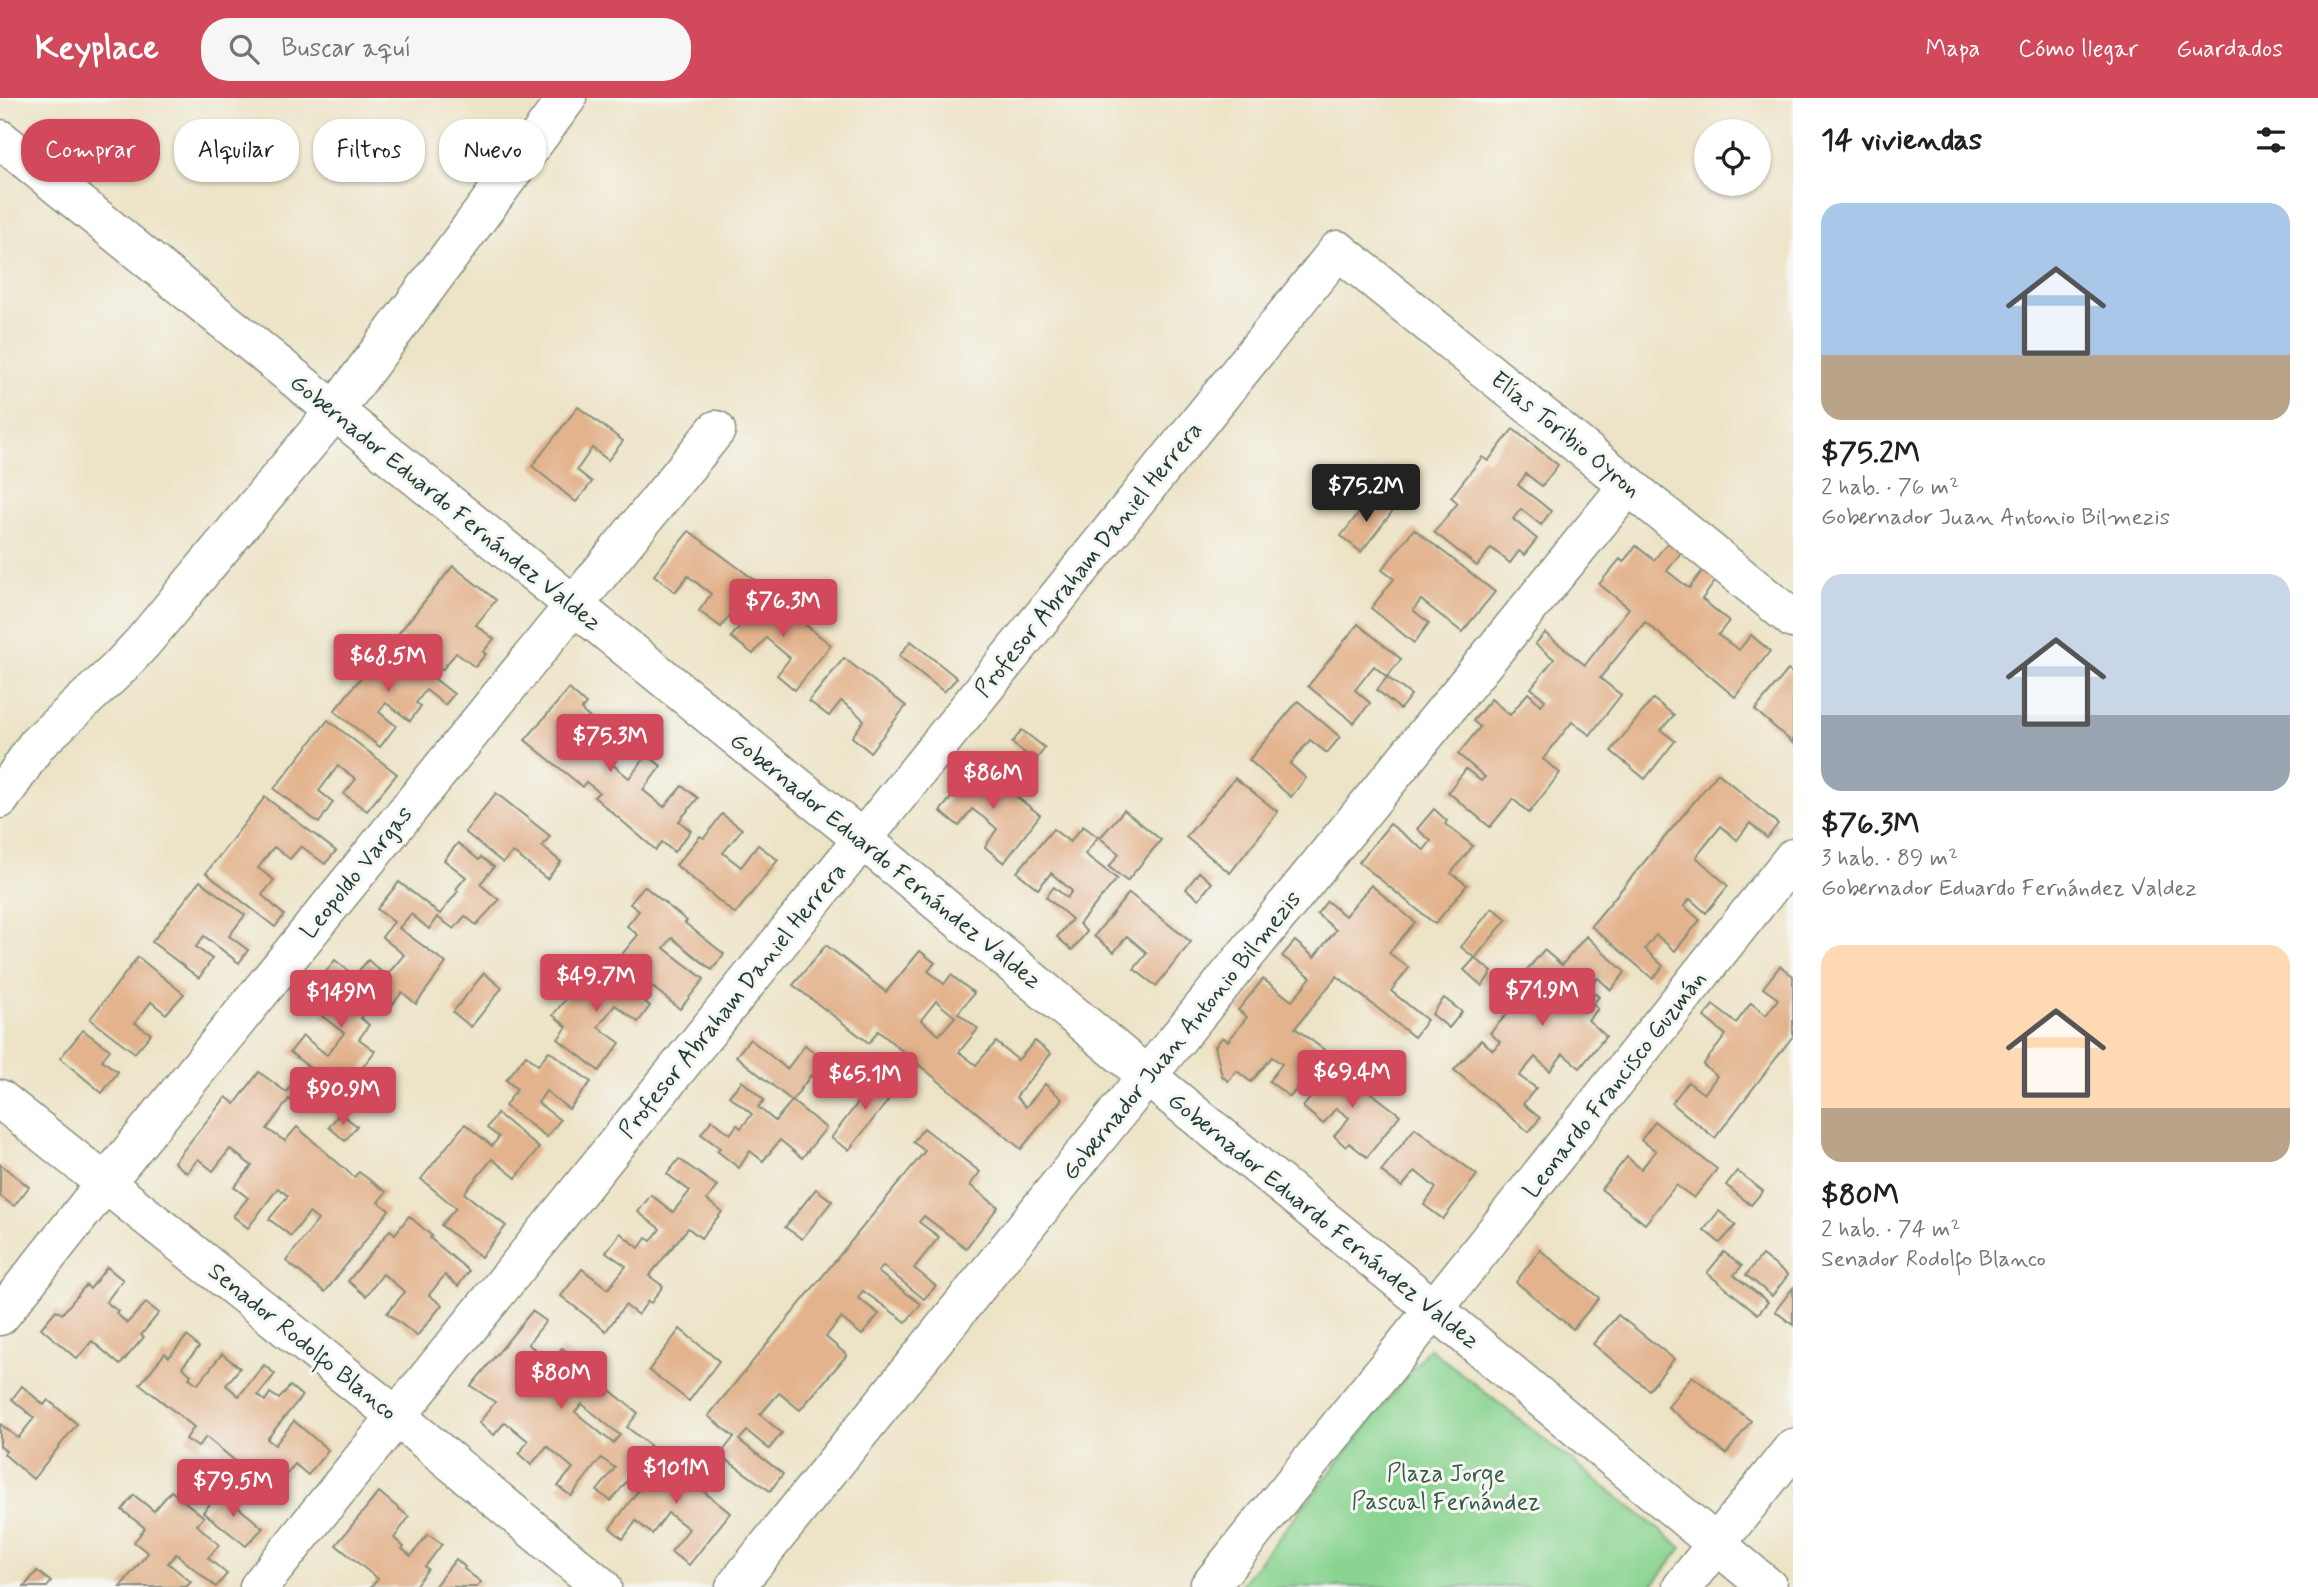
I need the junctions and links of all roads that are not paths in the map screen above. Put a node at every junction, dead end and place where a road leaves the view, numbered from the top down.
1 (567, 98) edge
2 (0, 139) edge
3 (1338, 250) joint
4 (334, 411) junction
5 (716, 430) dead end
6 (1629, 485) junction
7 (573, 604) junction
8 (1793, 619) edge
9 (0, 799) edge
10 (862, 839) junction
11 (1793, 858) edge
12 (1147, 1076) junction
13 (0, 1099) edge
14 (106, 1182) junction
15 (1434, 1309) junction
16 (0, 1316) edge
17 (396, 1416) junction
18 (1793, 1448) edge
19 (1716, 1545) junction
20 (259, 1587) edge
21 (603, 1587) edge
22 (735, 1587) edge
23 (1209, 1587) edge
24 (1682, 1587) edge
25 (1768, 1587) edge

1 - 4 street
2 - 4 street, Gobernador Eduardo Fernández Valdez
3 - 6 street, Elías Toribio Oyron
3 - 10 street, Profesor Abraham Daniel Herrera
4 - 7 street, Gobernador Eduardo Fernández Valdez
4 - 9 street
5 - 7 street, Leopoldo Vargas
6 - 8 street, Elías Toribio Oyron
6 - 12 street, Gobernador Juan Antonio Bilmezis
7 - 10 street, Gobernador Eduardo Fernández Valdez
7 - 14 street, Leopoldo Vargas
10 - 12 street, Gobernador Eduardo Fernández Valdez
10 - 17 street, Profesor Abraham Daniel Herrera
11 - 15 street, Leonardo Francisco Guzmán
12 - 15 street, Gobernador Eduardo Fernández Valdez
12 - 22 street, Gobernador Juan Antonio Bilmezis
13 - 14 street, Senador Rodolfo Blanco
14 - 16 street, Leopoldo Vargas
14 - 17 street, Senador Rodolfo Blanco
15 - 19 street, Gobernador Eduardo Fernández Valdez
15 - 23 street, Leonardo Francisco Guzmán
17 - 20 street, Profesor Abraham Daniel Herrera
17 - 21 street, Senador Rodolfo Blanco
18 - 19 street
19 - 24 street
19 - 25 street, Gobernador Eduardo Fernández Valdez

